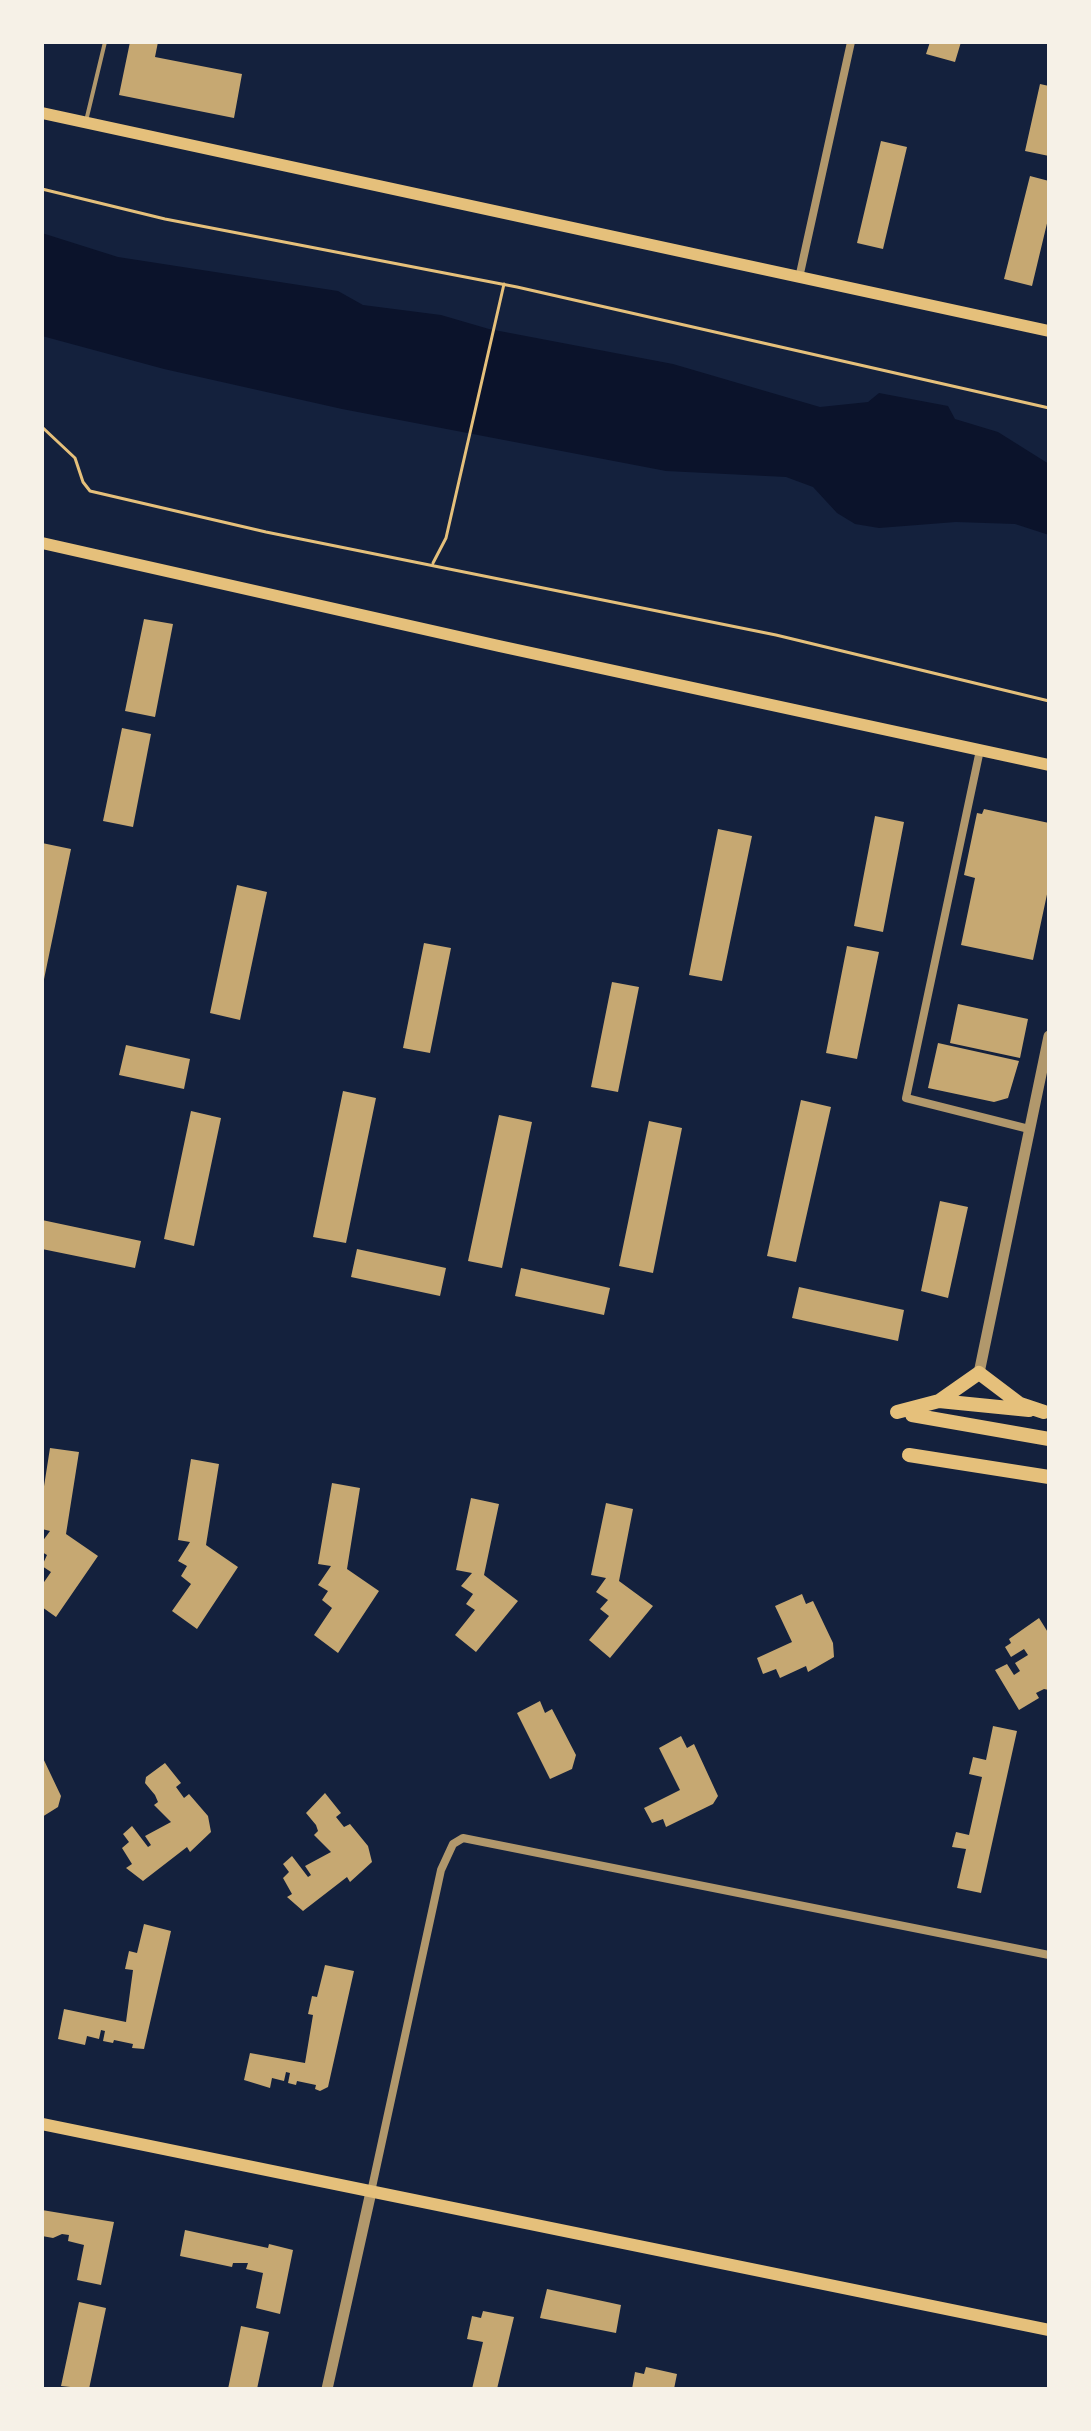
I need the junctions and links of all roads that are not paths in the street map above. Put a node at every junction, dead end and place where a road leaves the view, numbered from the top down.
1 (105, 42) edge
2 (851, 42) edge
3 (42, 113) edge
4 (86, 123) junction
5 (799, 278) junction
6 (1049, 331) edge
7 (42, 543) edge
8 (980, 750) junction
9 (1049, 765) edge
10 (1049, 1036) edge
11 (1029, 1129) junction
12 (979, 1373) junction
13 (939, 1401) junction
14 (897, 1412) dead end
15 (1046, 1412) edge
16 (912, 1415) dead end
17 (1049, 1439) edge
18 (909, 1455) dead end
19 (1049, 1480) edge
20 (1049, 1955) edge
21 (42, 2124) edge
22 (371, 2192) junction
23 (1049, 2330) edge
24 (327, 2389) edge

1 - 4 lane
2 - 5 street
3 - 4 main road
4 - 5 main road
5 - 6 main road
7 - 8 main road
8 - 9 main road
8 - 11 street
10 - 11 street
11 - 12 street
12 - 13 highway
12 - 15 highway
13 - 14 highway
13 - 15 highway
16 - 17 highway
18 - 19 highway
20 - 22 street
21 - 22 main road
22 - 23 main road
22 - 24 street

